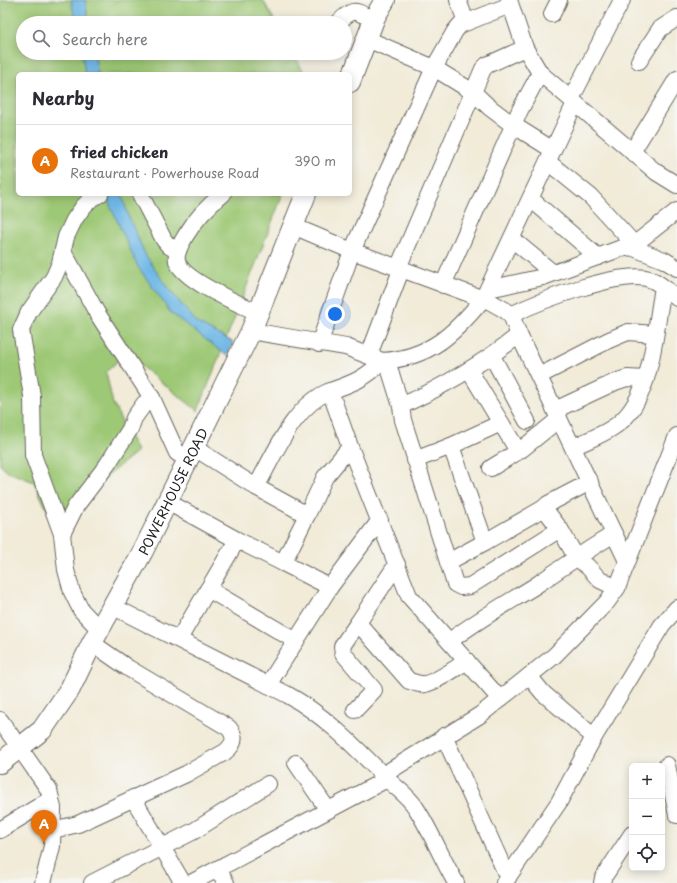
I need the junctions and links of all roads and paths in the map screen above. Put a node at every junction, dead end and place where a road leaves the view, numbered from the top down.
1 (385, 0) edge
2 (458, 0) edge
3 (559, 0) edge
4 (622, 0) edge
5 (510, 2) edge
6 (375, 12) edge
7 (552, 14) dead end
8 (345, 16) edge
9 (677, 18) edge
10 (466, 22) junction
11 (367, 39) junction
12 (525, 48) junction
13 (639, 61) dead end
14 (434, 68) junction
15 (540, 72) junction
16 (352, 77) edge
17 (677, 79) edge
18 (473, 92) junction
19 (573, 101) junction
20 (513, 125) junction
21 (632, 152) junction
22 (550, 156) junction
23 (677, 185) edge
24 (97, 196) edge
25 (141, 196) edge
26 (221, 196) edge
27 (305, 196) edge
28 (530, 199) junction
29 (677, 212) edge
30 (293, 226) junction
31 (512, 239) junction
32 (633, 245) junction
33 (62, 251) junction
34 (178, 251) junction
35 (352, 251) junction
36 (598, 257) junction
37 (677, 268) edge
38 (400, 269) junction
39 (553, 273) junction
40 (443, 286) junction
41 (663, 288) junction
42 (487, 296) junction
43 (677, 298) edge
44 (508, 312) junction
45 (253, 327) junction
46 (654, 334) junction
47 (519, 335) junction
48 (319, 344) junction
49 (492, 356) junction
50 (379, 359) junction
51 (469, 370) junction
52 (539, 376) junction
53 (646, 378) junction
54 (330, 391) junction
55 (152, 398) junction
56 (401, 406) junction
57 (557, 414) junction
58 (527, 421) dead end
59 (501, 423) junction
60 (677, 436) edge
61 (452, 446) junction
62 (350, 447) junction
63 (573, 447) junction
64 (518, 452) junction
65 (190, 453) junction
66 (415, 460) junction
67 (491, 468) dead end
68 (590, 482) junction
69 (256, 487) junction
70 (166, 501) junction
71 (544, 508) junction
72 (306, 515) junction
73 (380, 520) junction
74 (560, 529) junction
75 (62, 534) junction
76 (614, 534) junction
77 (237, 540) junction
78 (485, 542) junction
79 (576, 557) junction
80 (627, 561) junction
81 (448, 562) junction
82 (283, 563) junction
83 (397, 564) junction
84 (330, 587) junction
85 (617, 588) junction
86 (208, 589) junction
87 (112, 606) junction
88 (677, 608) edge
89 (358, 623) junction
90 (95, 636) junction
91 (179, 639) junction
92 (296, 641) junction
93 (450, 641) junction
94 (467, 660) junction
95 (529, 676) junction
96 (268, 685) junction
97 (500, 699) junction
98 (355, 710) dead end
99 (0, 720) edge
100 (444, 736) junction
101 (594, 737) junction
102 (20, 749) junction
103 (0, 763) edge
104 (296, 763) dead end
105 (669, 764) edge
106 (385, 777) junction
107 (268, 784) dead end
108 (133, 798) junction
109 (51, 799) junction
110 (328, 810) junction
111 (677, 815) edge
112 (0, 830) edge
113 (53, 830) junction
114 (631, 835) edge
115 (162, 849) junction
116 (218, 869) junction
117 (113, 878) edge
118 (506, 881) edge
119 (43, 883) edge
120 (92, 883) edge
121 (183, 883) edge
122 (191, 883) edge
123 (226, 883) edge
124 (456, 883) edge
125 (602, 883) edge

1 - 6 main road
2 - 10 street
3 - 7 street
4 - 19 street
5 - 10 street
5 - 12 street
6 - 8 street
6 - 11 main road
9 - 13 street
10 - 14 street
11 - 14 street
11 - 16 main road
12 - 15 street
12 - 18 street
14 - 18 street
14 - 35 street
15 - 19 street
15 - 20 street
17 - 21 street
18 - 20 street
18 - 38 street
19 - 21 street
19 - 22 street
20 - 22 street
20 - 40 street
21 - 23 street
22 - 28 street
22 - 32 street
24 - 33 street
25 - 34 street
26 - 34 street
27 - 30 main road, POWERHOUSE ROAD
28 - 31 street
28 - 36 street
29 - 32 street
30 - 35 street
30 - 45 main road, POWERHOUSE ROAD
31 - 39 street
31 - 42 street
32 - 36 street
32 - 37 street
33 - 55 street
33 - 75 street
34 - 45 street
35 - 38 street
35 - 48 street
36 - 39 street
38 - 40 street
38 - 50 street
39 - 42 street
40 - 42 street
41 - 43 street
41 - 44 street
41 - 46 street
42 - 44 street
42 - 50 street
44 - 47 street
45 - 48 street
45 - 65 main road, POWERHOUSE ROAD
46 - 52 street
46 - 53 street
47 - 49 street
47 - 52 street
48 - 50 street
49 - 51 street
49 - 58 street
50 - 54 street
50 - 56 street
51 - 56 street
51 - 59 street
52 - 57 street
53 - 57 street
53 - 63 street
54 - 62 street
54 - 69 street
55 - 65 street
55 - 75 street
56 - 66 street
57 - 63 street
57 - 64 street
59 - 61 street
59 - 64 street
60 - 80 street
61 - 66 street
61 - 78 street
62 - 72 street
62 - 73 street
63 - 68 street
64 - 67 street
65 - 69 street
65 - 70 main road, POWERHOUSE ROAD
66 - 81 street
68 - 71 street
68 - 76 street
69 - 72 street
70 - 77 street
70 - 87 main road, POWERHOUSE ROAD
71 - 74 street
71 - 78 street
72 - 82 street
73 - 83 street
73 - 84 street
74 - 79 street
74 - 81 street
75 - 90 street
76 - 79 street
76 - 80 street
77 - 82 street
77 - 86 street
78 - 81 street
79 - 85 street
79 - 93 street
80 - 85 street
82 - 84 street
83 - 89 street
83 - 93 street
84 - 92 street
85 - 95 street
86 - 91 street
86 - 92 street
87 - 90 main road, POWERHOUSE ROAD
87 - 91 street
88 - 101 street
89 - 94 street
89 - 98 street
90 - 102 main road, POWERHOUSE ROAD
90 - 108 street
91 - 96 street
92 - 96 street
93 - 94 street
94 - 97 street
95 - 97 street
95 - 101 street
96 - 106 street
97 - 100 street
99 - 102 street
100 - 106 street
100 - 118 street
101 - 118 street
102 - 103 main road, POWERHOUSE ROAD
102 - 109 street
104 - 110 street
105 - 111 street
106 - 110 street
106 - 124 street
107 - 115 street
108 - 113 street
108 - 115 street
109 - 112 street
109 - 113 street
110 - 116 street
113 - 119 street
114 - 125 street
115 - 117 street
115 - 121 street
116 - 122 street
116 - 123 street
117 - 120 street

